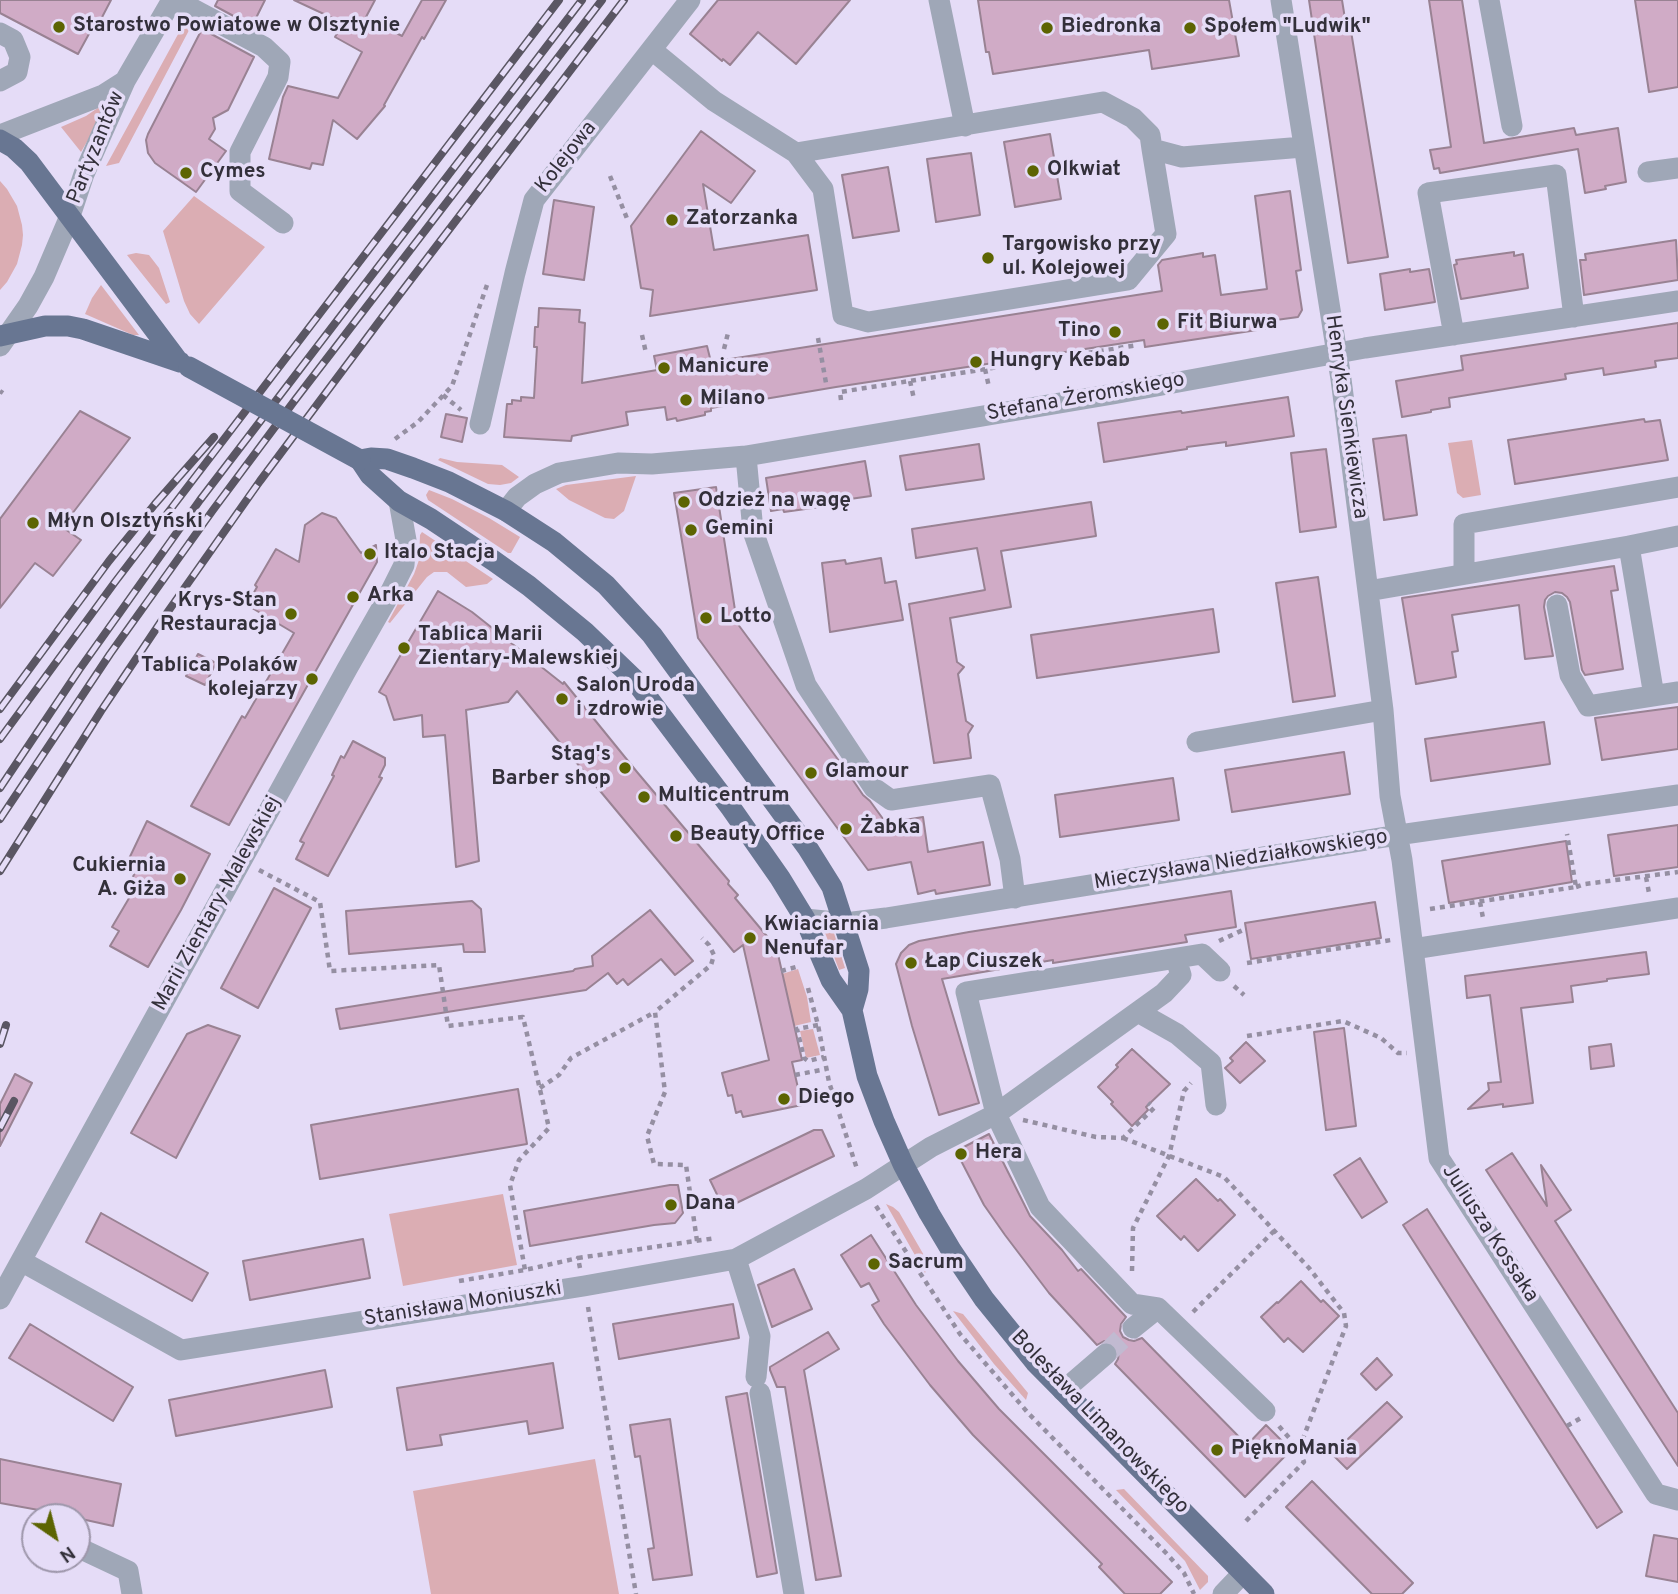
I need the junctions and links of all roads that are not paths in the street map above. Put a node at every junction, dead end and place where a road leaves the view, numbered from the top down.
1 (174, 0) edge
2 (690, 0) edge
3 (939, 0) edge
4 (1281, 0) edge
5 (1489, 0) edge
6 (0, 33) edge
7 (652, 50) junction
8 (0, 81) edge
9 (125, 81) junction
10 (965, 126) junction
11 (1512, 126) dead end
12 (0, 137) edge
13 (1303, 147) junction
14 (1152, 149) junction
15 (796, 153) junction
16 (1678, 168) edge
17 (1648, 172) dead end
18 (70, 216) junction
19 (283, 223) dead end
20 (1678, 301) edge
21 (1574, 317) junction
22 (1454, 335) junction
23 (3, 339) edge
24 (1338, 353) junction
25 (183, 364) junction
26 (480, 424) dead end
27 (746, 456) junction
28 (360, 460) junction
29 (1678, 486) edge
30 (399, 501) junction
31 (506, 511) junction
32 (1678, 536) edge
33 (1629, 546) junction
34 (1464, 574) junction
35 (1368, 591) junction
36 (1557, 605) dead end
37 (1678, 692) edge
38 (1654, 696) junction
39 (1382, 710) junction
40 (1197, 741) dead end
41 (1678, 795) edge
42 (1398, 835) junction
43 (1015, 898) junction
44 (1678, 908) edge
45 (805, 919) junction
46 (845, 923) junction
47 (1405, 944) junction
48 (1176, 958) junction
49 (1220, 971) dead end
50 (852, 1010) junction
51 (1138, 1012) junction
52 (1216, 1105) dead end
53 (996, 1114) junction
54 (903, 1164) junction
55 (736, 1258) junction
56 (21, 1261) junction
57 (0, 1299) edge
58 (1158, 1308) junction
59 (1133, 1328) tunnel mouth
60 (1106, 1353) tunnel mouth
61 (1063, 1391) junction
62 (1265, 1411) road end
63 (1678, 1500) edge
64 (91, 1554) edge
65 (1244, 1573) junction
66 (132, 1594) edge
67 (794, 1594) edge
68 (1223, 1594) edge
69 (1264, 1594) edge

1 - 9 street, Partyzantów
1 - 19 street
2 - 7 street, Kolejowa
3 - 10 street
4 - 13 street, Henryka Sienkiewicza
5 - 11 street
6 - 8 street
7 - 15 street
7 - 26 street, Kolejowa
9 - 12 street, Partyzantów
9 - 18 street, Partyzantów
10 - 14 street
10 - 15 street
12 - 18 main road, Bolesława Limanowskiego
13 - 14 street
13 - 24 street, Henryka Sienkiewicza
14 - 15 street
16 - 17 street
18 - 23 street, Partyzantów
18 - 25 main road, Bolesława Limanowskiego
20 - 21 street, Stefana Żeromskiego
21 - 22 street, Stefana Żeromskiego
21 - 22 street
22 - 24 street, Stefana Żeromskiego
23 - 25 main road, Bolesława Limanowskiego
24 - 27 street, Stefana Żeromskiego
24 - 35 street, Henryka Sienkiewicza
25 - 28 main road, Bolesława Limanowskiego, bridge
27 - 31 street, Stefana Żeromskiego
27 - 43 street
28 - 30 main road, Bolesława Limanowskiego
28 - 31 main road, Bolesława Limanowskiego
29 - 34 street
30 - 45 main road, Bolesława Limanowskiego
30 - 56 street, Marii Zientary-Malewskiej
31 - 46 main road, Bolesława Limanowskiego
32 - 33 street
33 - 34 street
33 - 38 street
34 - 35 street
35 - 39 street, Henryka Sienkiewicza
36 - 38 street
37 - 38 street
39 - 40 street
39 - 42 street, Henryka Sienkiewicza
41 - 42 street, Mieczysława Niedziałkowskiego
42 - 43 street, Mieczysława Niedziałkowskiego
42 - 47 street, Juliusza Kossaka
43 - 46 street, Mieczysława Niedziałkowskiego
44 - 47 street
45 - 46 street, Mieczysława Niedziałkowskiego
45 - 50 main road, Bolesława Limanowskiego
46 - 50 main road, Bolesława Limanowskiego
47 - 63 street, Juliusza Kossaka
48 - 49 street
48 - 51 street, Stanisława Moniuszki
48 - 53 street
50 - 54 main road, Bolesława Limanowskiego
51 - 52 street
51 - 53 street, Stanisława Moniuszki
53 - 54 street, Stanisława Moniuszki
53 - 58 street
54 - 55 street, Stanisława Moniuszki
54 - 61 main road, Bolesława Limanowskiego
55 - 56 street, Stanisława Moniuszki
55 - 67 street
56 - 57 street, Marii Zientary-Malewskiej
58 - 59 street
58 - 62 street
60 - 61 street
61 - 65 main road, Bolesława Limanowskiego
64 - 66 street
65 - 68 street
65 - 69 main road, Bolesława Limanowskiego

